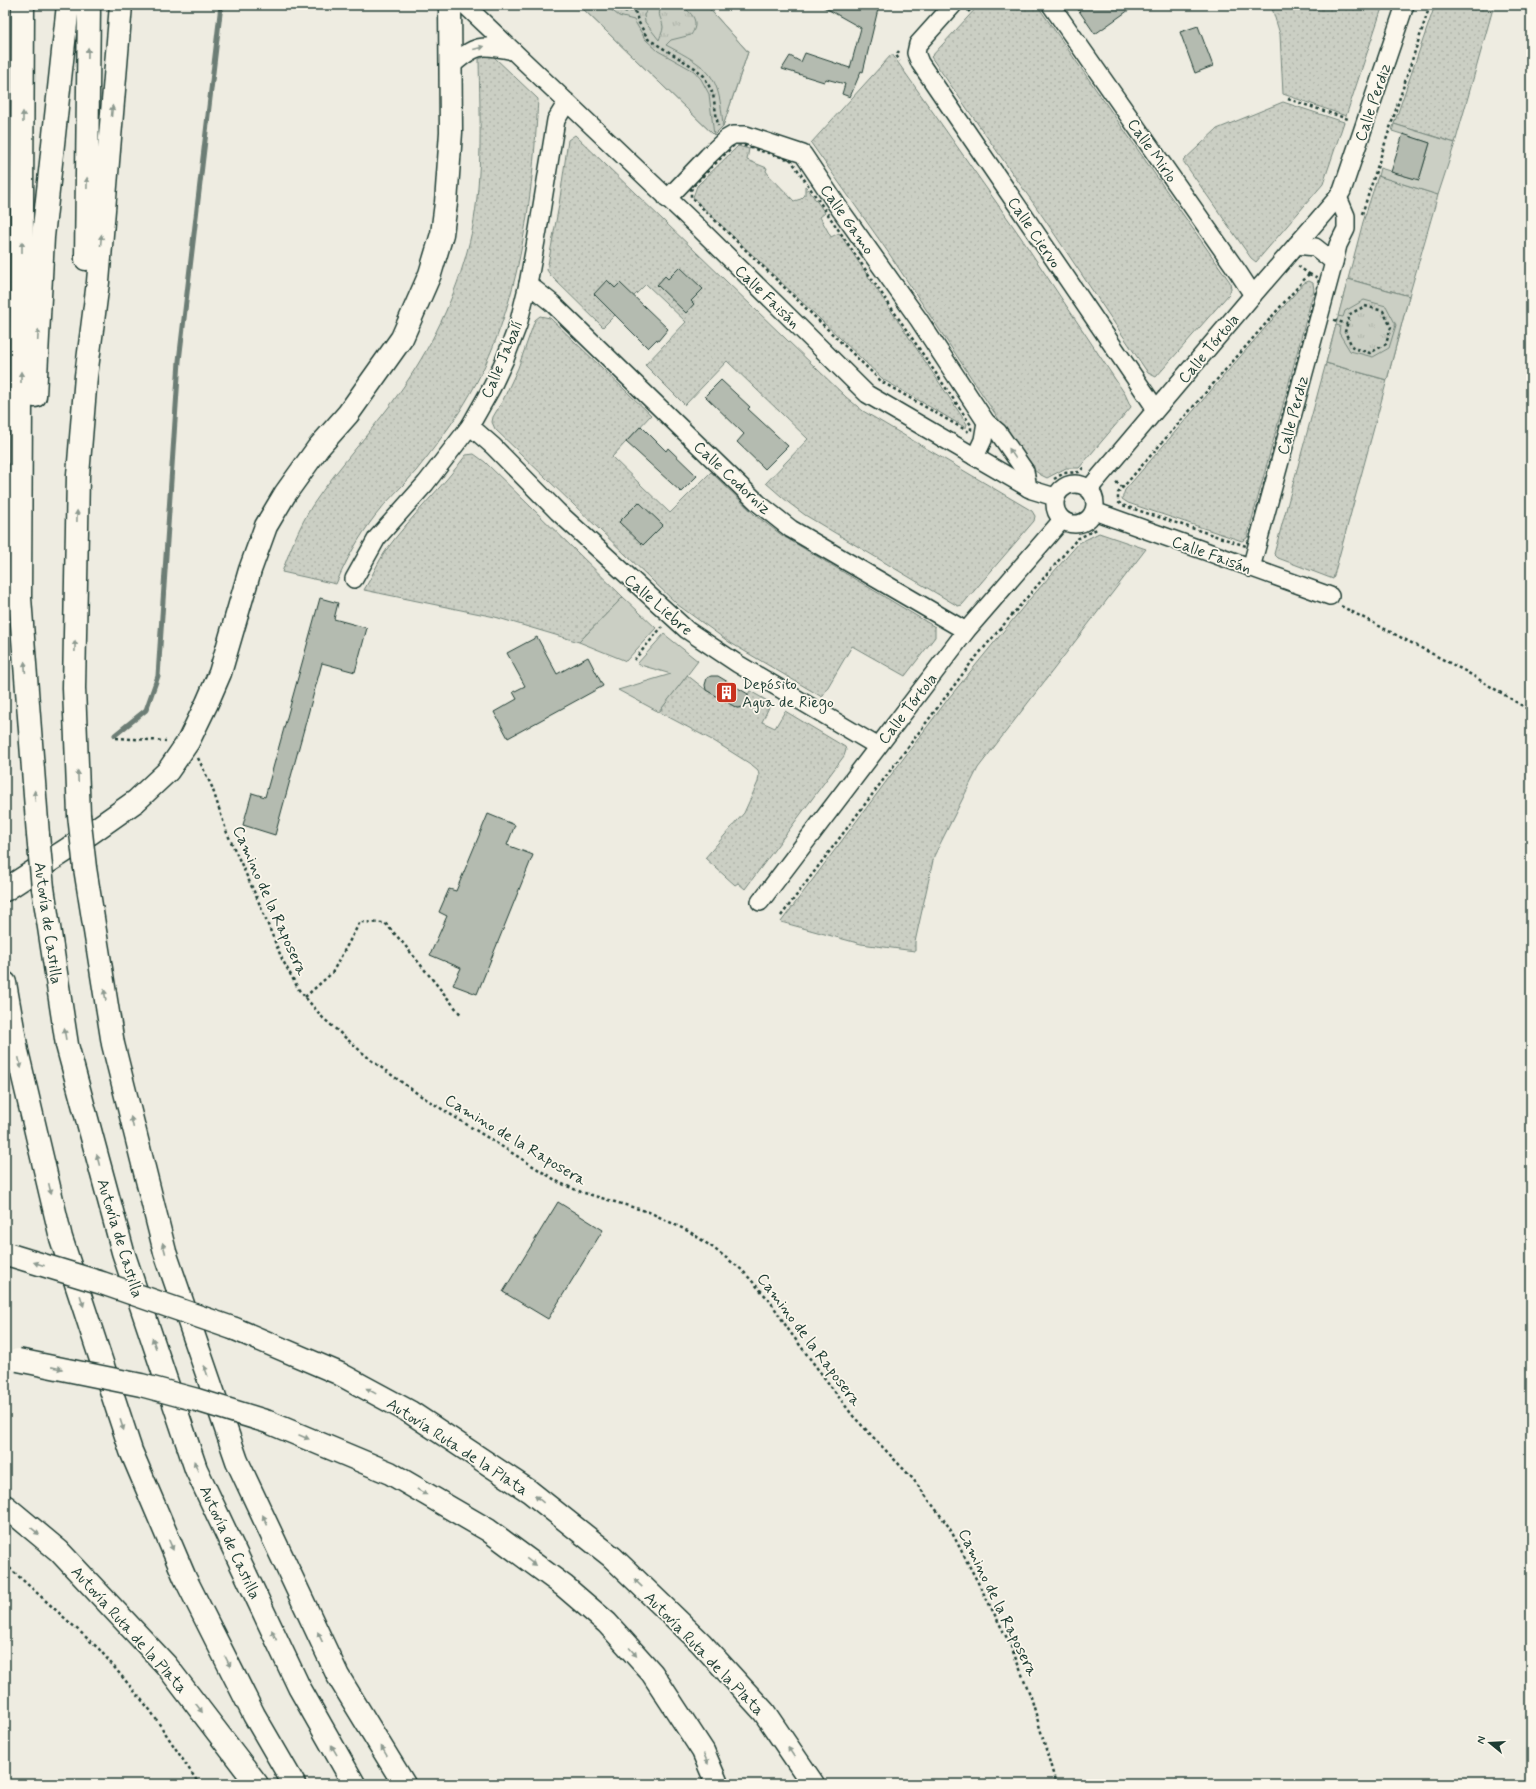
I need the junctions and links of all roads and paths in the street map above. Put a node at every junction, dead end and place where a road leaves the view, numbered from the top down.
1 (23, 5) edge
2 (68, 5) edge
3 (89, 5) edge
4 (121, 5) edge
5 (450, 5) edge
6 (465, 5) edge
7 (614, 5) edge
8 (642, 5) edge
9 (975, 5) edge
10 (1051, 5) edge
11 (1405, 5) edge
12 (1430, 5) edge
13 (635, 10) junction
14 (959, 11) edge
15 (513, 51) junction
16 (909, 51) junction
17 (450, 67) junction
18 (904, 67) dead end
19 (1288, 99) dead end
20 (567, 102) junction
21 (1351, 112) dead end
22 (1348, 119) junction
23 (1346, 127) dead end
24 (719, 133) dead end
25 (667, 199) junction
26 (1334, 203) junction
27 (708, 215) joint
28 (1362, 216) dead end
29 (1296, 245) junction
30 (1334, 262) junction
31 (528, 284) junction
32 (1252, 295) junction
33 (1335, 313) dead end
34 (1350, 314) joint
35 (1333, 320) dead end
36 (86, 376) junction
37 (1156, 409) junction
38 (986, 422) junction
39 (470, 426) junction
40 (975, 457) junction
41 (1087, 464) dead end
42 (1028, 488) junction
43 (1052, 489) junction
44 (1089, 489) junction
45 (1094, 511) junction
46 (1062, 520) junction
47 (1099, 528) dead end
48 (1246, 546) joint
49 (1251, 568) junction
50 (354, 579) dead end
51 (1330, 596) joint
52 (20, 598) junction
53 (664, 625) junction
54 (966, 631) junction
55 (634, 660) dead end
56 (1531, 711) edge
57 (116, 738) dead end
58 (188, 742) junction
59 (877, 746) junction
60 (5, 890) edge
61 (760, 902) dead end
62 (781, 916) dead end
63 (5, 983) edge
64 (305, 997) junction
65 (462, 1016) dead end
66 (8, 1254) edge
67 (12, 1359) edge
68 (5, 1506) edge
69 (5, 1564) edge
70 (199, 1784) edge
71 (257, 1784) edge
72 (294, 1784) edge
73 (354, 1784) edge
74 (404, 1784) edge
75 (717, 1784) edge
76 (813, 1784) edge
77 (1056, 1784) edge

52 -> 1 main road, Autovía de Castilla
52 -> 2 main road
36 -> 3 main road
36 -> 4 main road
5 - 17 main road
6 - 15 street, Calle Faisán
7 - 13 path
8 - 13 path
9 - 14 path
10 - 32 street, Calle Mirlo
11 - 26 street, Calle Perdiz
12 - 28 path
13 - 24 path
14 - 16 street
17 -> 15 street
15 - 20 street, Calle Faisán
16 - 18 path
16 - 37 street, Calle Ciervo
17 - 58 main road
19 - 22 path
20 - 25 street, Calle Faisán
20 - 31 street, Calle Jabalí
21 - 22 path
22 - 23 path
25 - 38 street, Calle Gamo
25 - 40 street, Calle Faisán
26 - 29 street, Calle Tórtola
26 - 30 street, Calle Perdiz
27 - 27 path
29 - 30 street
29 - 32 street, Calle Tórtola
30 - 49 street, Calle Perdiz
31 - 39 street, Calle Jabalí
31 - 54 street, Calle Codorniz
32 - 37 street, Calle Tórtola
33 - 35 path
34 - 34 path
74 -> 36 main road, bridge
37 - 44 street, Calle Tórtola
38 - 40 street
42 -> 38 street, Calle Gamo
39 - 50 street, Calle Jabalí
39 - 53 street, Calle Liebre
40 - 42 street, Calle Faisán
41 - 43 path
42 - 43 street, Calle Faisán
43 - 44 street
43 - 46 street
44 - 45 street
45 - 46 street
45 - 49 street, Calle Faisán
46 - 54 street, Calle Tórtola
47 - 62 path
48 - 48 path
49 - 51 street, Calle Faisán
51 - 56 path
73 -> 52 main road, Autovía de Castilla, bridge
53 - 55 path
53 - 59 street, Calle Liebre
54 - 59 street, Calle Tórtola
57 - 58 path
58 - 60 main road
58 - 64 path, Camino de la Raposera
59 - 61 street, Calle Tórtola
63 -> 72 main road
64 - 65 path
64 - 77 path, Camino de la Raposera
76 -> 66 main road, Autovía Ruta de la Plata, bridge
67 -> 75 main road, bridge
68 -> 71 main road, Autovía Ruta de la Plata
69 - 70 path

